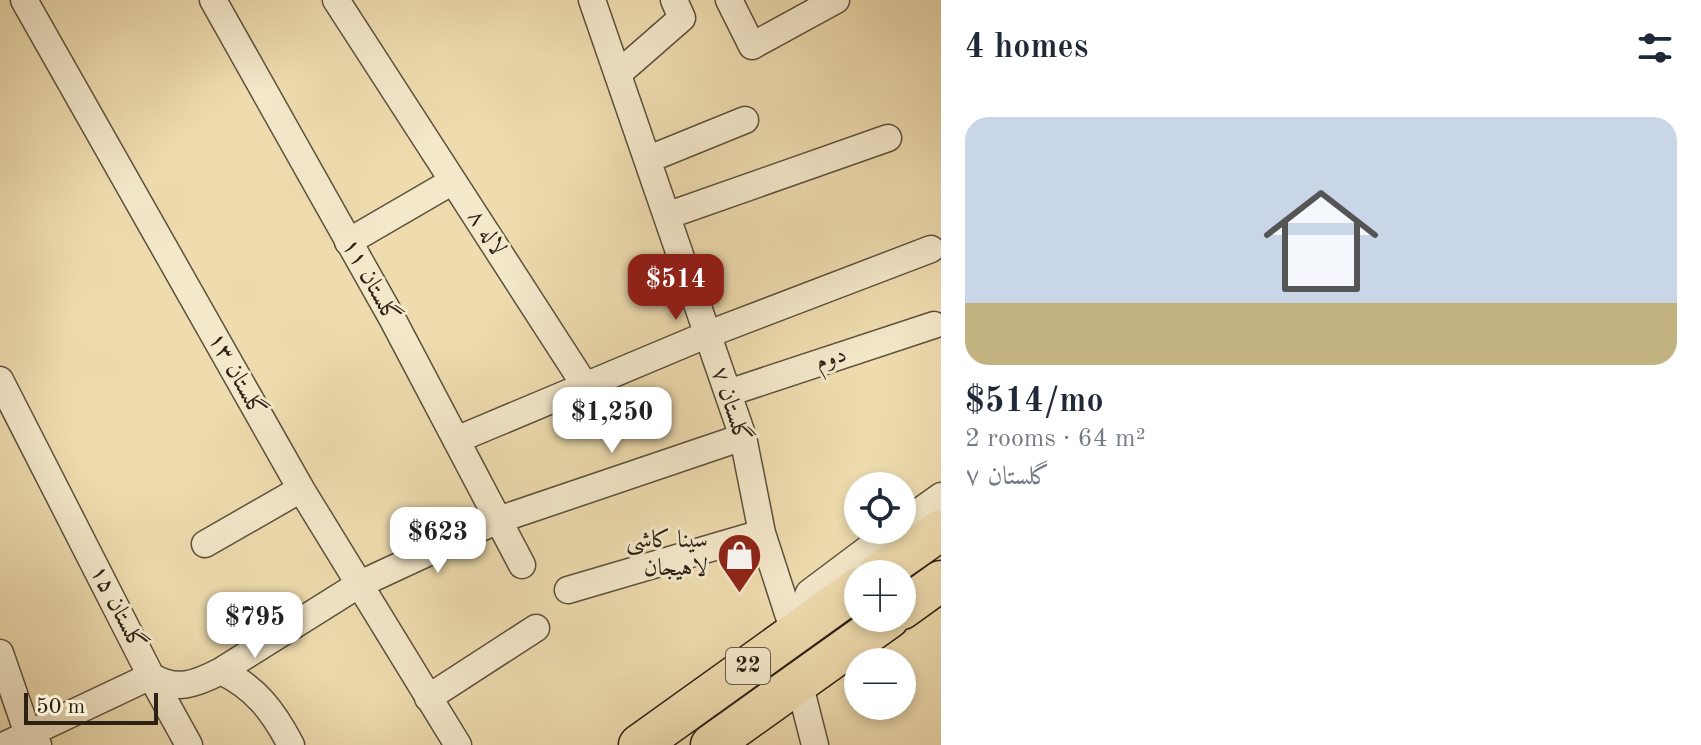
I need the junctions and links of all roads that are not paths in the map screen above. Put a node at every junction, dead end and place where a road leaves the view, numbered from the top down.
1 (24, 0) edge
2 (336, 0) edge
3 (592, 0) edge
4 (674, 0) edge
5 (729, 0) edge
6 (836, 0) edge
7 (223, 4) edge
8 (619, 73) junction
9 (745, 120) dead end
10 (888, 138) dead end
11 (649, 159) junction
12 (453, 181) junction
13 (669, 215) junction
14 (348, 242) junction
15 (931, 249) dead end
16 (934, 325) dead end
17 (706, 335) junction
18 (0, 380) edge
19 (586, 387) junction
20 (728, 393) junction
21 (743, 437) junction
22 (456, 440) junction
23 (301, 489) junction
24 (941, 496) edge
25 (916, 514) edge
26 (498, 520) junction
27 (941, 530) edge
28 (762, 533) junction
29 (205, 544) dead end
30 (874, 544) edge
31 (898, 560) edge
32 (522, 565) dead end
33 (941, 581) edge
34 (358, 585) junction
35 (568, 590) dead end
36 (844, 598) edge
37 (916, 599) edge
38 (536, 628) dead end
39 (794, 632) junction
40 (869, 632) edge
41 (0, 653) edge
42 (221, 671) junction
43 (151, 676) junction
44 (799, 682) junction
45 (428, 698) junction
46 (24, 741) edge
47 (285, 743) edge
48 (646, 743) edge
49 (189, 745) edge
50 (458, 745) edge
51 (711, 745) edge
52 (815, 745) edge

1 - 23 street, گلستان ۱۳
2 - 12 street, لاله ۸
3 - 8 street, گلستان ۷
4 - 8 street
5 - 6 street
7 - 14 street, گلستان ۱۱
8 - 11 street, گلستان ۷
9 - 11 street
10 - 13 street
11 - 13 street, گلستان ۷
12 - 14 street
12 - 19 street, لاله ۸
13 - 17 street, گلستان ۷
14 - 22 street, گلستان ۱۱
15 - 17 street
16 - 20 street, دوم
17 - 19 street
17 - 20 street, گلستان ۷
18 - 43 street, گلستان ۱۵
19 - 22 street
20 - 21 street, گلستان ۷
21 - 26 street, گلستان ۱۵
21 - 28 street, گلستان ۷
22 - 26 street, گلستان ۱۱
23 - 29 street
23 - 34 street, گلستان ۱۳
24 - 25 street
26 - 32 street, گلستان ۱۱
26 - 34 street, گلستان ۱۵
27 - 31 highway
28 - 35 street
28 - 39 street, گلستان ۷
30 - 39 street
33 - 37 highway
34 - 42 street, گلستان ۱۵
34 - 45 street, گلستان ۱۳
36 - 39 highway, 22
38 - 45 street
39 - 48 highway, 22
40 - 44 highway, 22
41 - 46 street
42 - 43 street, گلستان ۱۵
42 - 47 street
43 - 46 street
43 - 49 street
44 - 51 highway, 22
44 - 52 street
45 - 50 street, گلستان ۱۳

